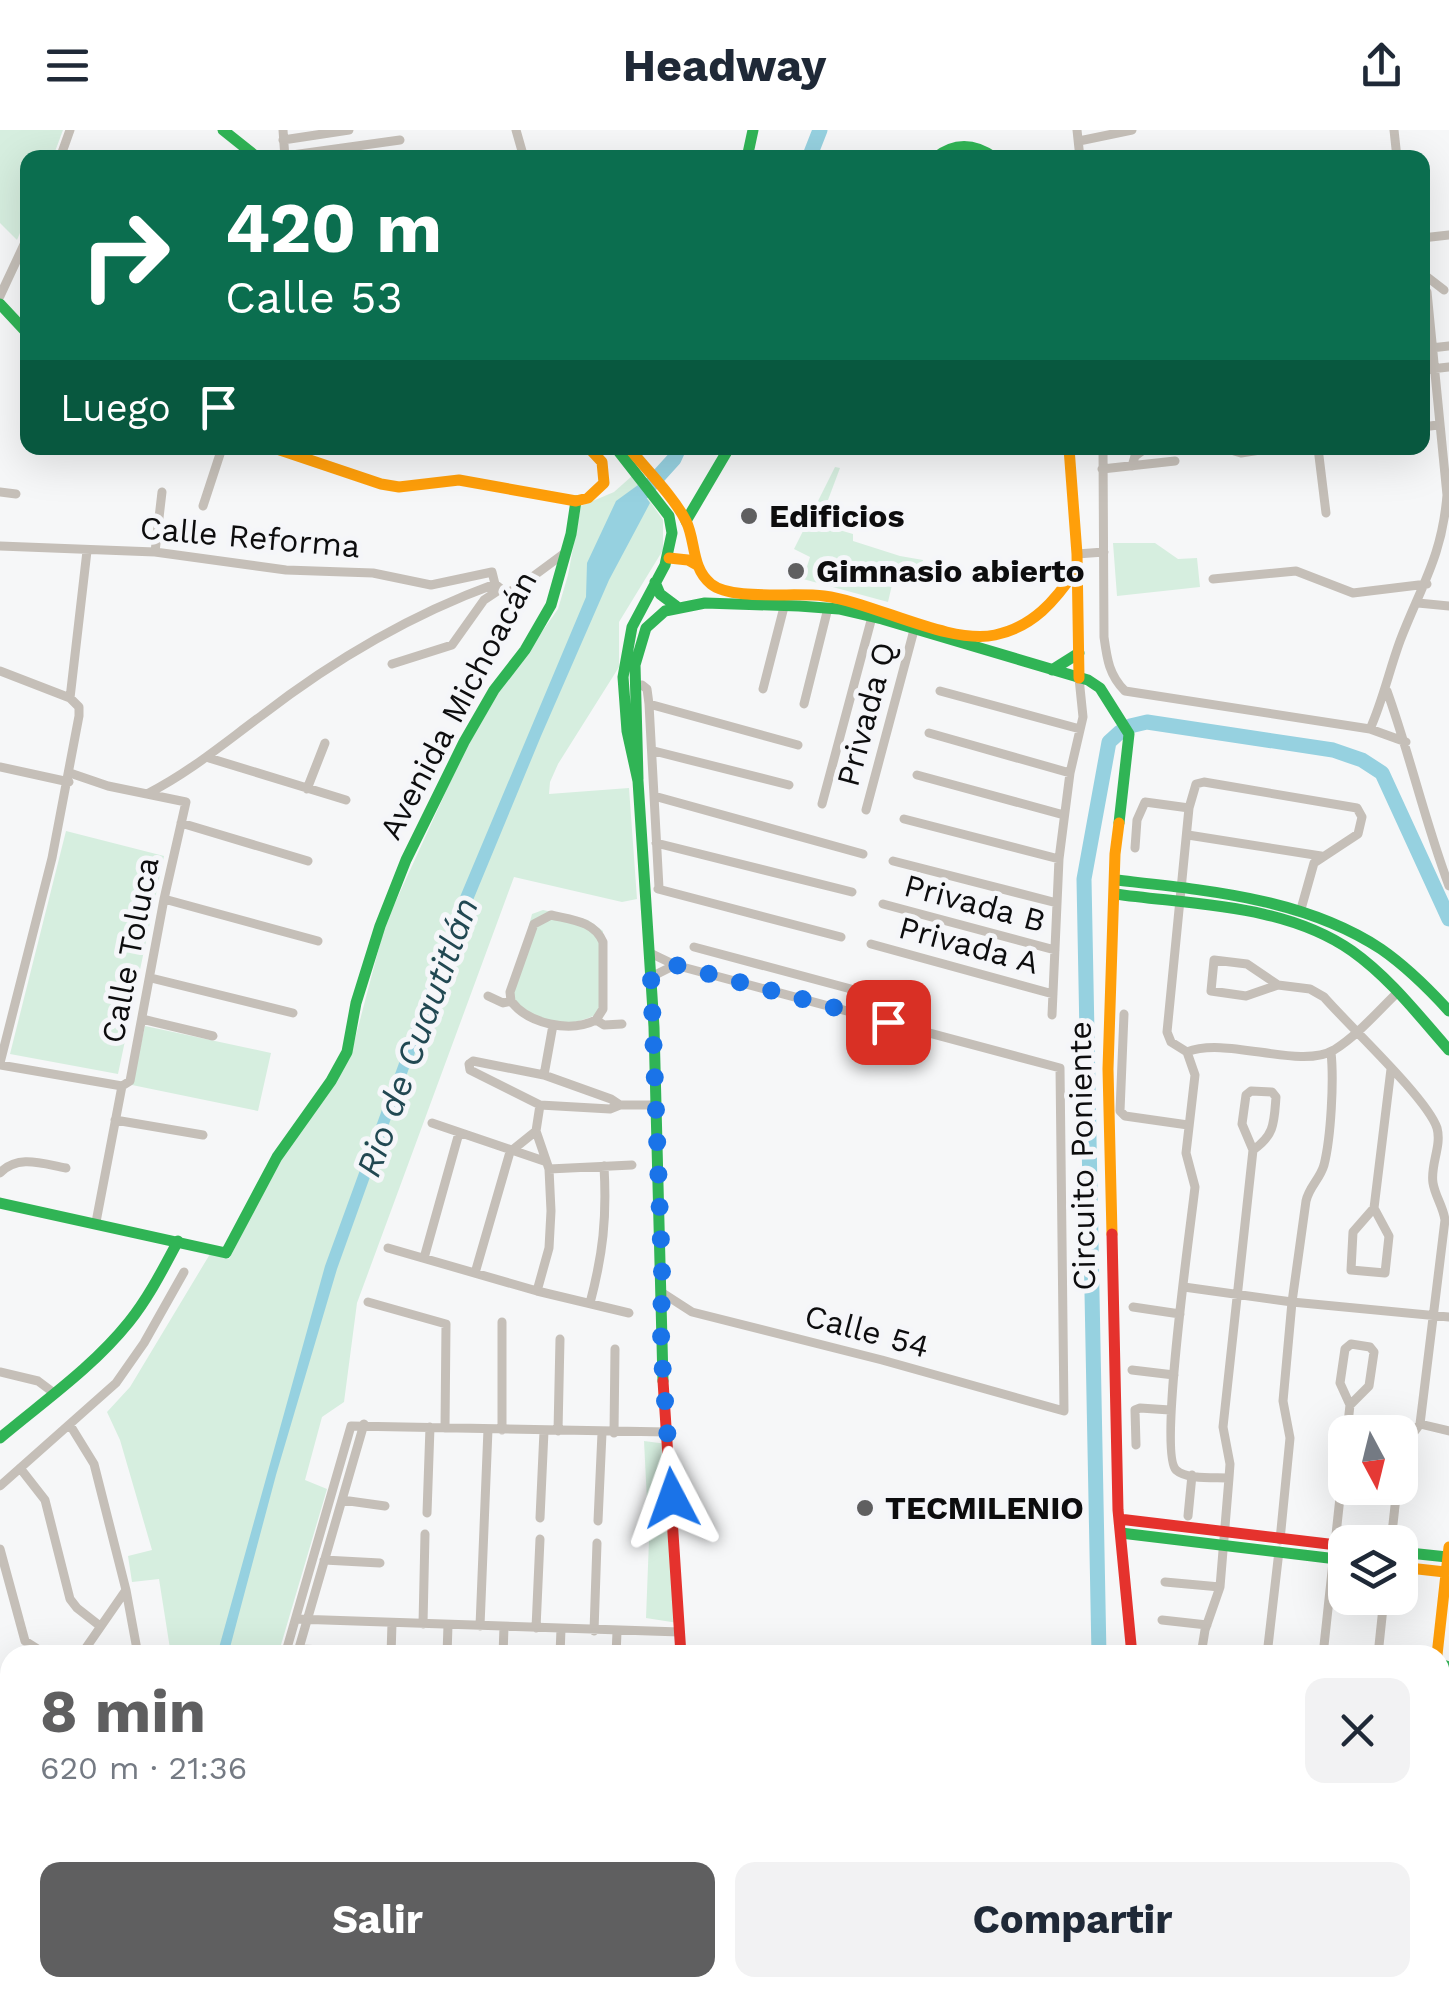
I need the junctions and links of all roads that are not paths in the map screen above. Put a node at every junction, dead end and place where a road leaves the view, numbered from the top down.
1 (224, 130) edge
2 (349, 130) edge
3 (1132, 130) edge
4 (283, 135) edge
5 (1078, 136) edge
6 (400, 140) dead end
7 (248, 150) edge
8 (328, 150) edge
9 (945, 150) edge
10 (986, 150) edge
11 (20, 253) edge
12 (0, 296) edge
13 (0, 304) edge
14 (20, 325) edge
15 (1430, 339) edge
16 (1449, 346) edge
17 (1431, 348) junction
18 (1430, 354) edge
19 (1430, 385) edge
20 (1438, 425) junction
21 (1430, 426) edge
22 (220, 455) edge
23 (295, 455) edge
24 (596, 455) edge
25 (632, 455) edge
26 (725, 455) edge
27 (1069, 455) edge
28 (1102, 455) edge
29 (1138, 455) edge
30 (1319, 455) edge
31 (1176, 462) dead end
32 (1132, 466) junction
33 (1102, 469) junction
34 (0, 492) edge
35 (162, 492) dead end
36 (16, 494) dead end
37 (660, 496) junction
38 (576, 501) junction
39 (203, 506) dead end
40 (1326, 513) dead end
41 (686, 521) junction
42 (0, 546) edge
43 (87, 551) junction
44 (155, 552) junction
45 (566, 552) junction
46 (1104, 552) junction
47 (1076, 554) junction
48 (669, 558) junction
49 (698, 565) junction
50 (1076, 570) junction
51 (1213, 579) dead end
52 (655, 582) junction
53 (1426, 584) junction
54 (712, 585) junction
55 (497, 587) junction
56 (1418, 602) junction
57 (704, 604) junction
58 (676, 606) junction
59 (1449, 606) edge
60 (784, 607) junction
61 (828, 608) junction
62 (872, 617) junction
63 (914, 630) junction
64 (1078, 653) junction
65 (392, 664) dead end
66 (1052, 670) junction
67 (0, 671) edge
68 (1079, 678) junction
69 (635, 686) junction
70 (763, 689) dead end
71 (940, 690) dead end
72 (1386, 691) junction
73 (70, 698) junction
74 (649, 704) junction
75 (804, 704) dead end
76 (1080, 728) junction
77 (1370, 729) junction
78 (929, 733) dead end
79 (1406, 742) junction
80 (325, 743) dead end
81 (798, 745) dead end
82 (654, 751) junction
83 (208, 758) junction
84 (0, 768) edge
85 (1070, 773) junction
86 (917, 776) dead end
87 (69, 778) junction
88 (638, 779) junction
89 (789, 785) dead end
90 (307, 790) junction
91 (147, 794) junction
92 (654, 796) junction
93 (346, 800) dead end
94 (822, 804) dead end
95 (1189, 808) junction
96 (866, 810) dead end
97 (1064, 814) junction
98 (904, 819) dead end
99 (181, 824) junction
100 (1188, 834) junction
101 (656, 843) junction
102 (1135, 848) dead end
103 (862, 854) dead end
104 (1321, 856) junction
105 (1058, 859) junction
106 (308, 860) dead end
107 (893, 861) dead end
108 (1116, 880) junction
109 (1449, 886) edge
110 (660, 888) junction
111 (646, 890) junction
112 (852, 892) dead end
113 (1115, 894) junction
114 (1182, 895) junction
115 (164, 898) junction
116 (1057, 903) junction
117 (882, 904) dead end
118 (1301, 910) junction
119 (841, 936) dead end
120 (318, 941) dead end
121 (871, 944) dead end
122 (694, 947) dead end
123 (1381, 948) junction
124 (1054, 950) junction
125 (650, 953) junction
126 (1372, 964) junction
127 (676, 965) junction
128 (779, 970) junction
129 (651, 977) junction
130 (151, 978) junction
131 (1278, 985) junction
132 (774, 990) junction
133 (1398, 992) junction
134 (1052, 994) junction
135 (488, 996) dead end
136 (877, 996) dead end
137 (511, 1001) junction
138 (1449, 1011) edge
139 (293, 1013) dead end
140 (1124, 1014) dead end
141 (1052, 1015) dead end
142 (142, 1019) junction
143 (596, 1020) junction
144 (622, 1024) dead end
145 (553, 1025) junction
146 (1355, 1032) junction
147 (213, 1036) dead end
148 (1449, 1050) edge
149 (1187, 1052) junction
150 (1331, 1052) junction
151 (0, 1064) edge
152 (1391, 1069) junction
153 (524, 1071) junction
154 (544, 1076) junction
155 (568, 1085) junction
156 (122, 1086) junction
157 (516, 1094) junction
158 (540, 1105) junction
159 (620, 1105) junction
160 (656, 1105) junction
161 (564, 1108) junction
162 (115, 1120) junction
163 (432, 1123) dead end
164 (1188, 1124) junction
165 (536, 1130) junction
166 (459, 1133) junction
167 (204, 1134) dead end
168 (1254, 1150) junction
169 (510, 1152) junction
170 (546, 1165) junction
171 (632, 1165) dead end
172 (604, 1166) junction
173 (66, 1168) dead end
174 (0, 1173) edge
175 (0, 1203) edge
176 (1374, 1208) junction
177 (96, 1222) junction
178 (178, 1241) junction
179 (388, 1248) dead end
180 (424, 1258) junction
181 (184, 1272) dead end
182 (475, 1273) junction
183 (1184, 1287) junction
184 (538, 1291) junction
185 (661, 1292) junction
186 (1238, 1296) junction
187 (368, 1302) dead end
188 (1292, 1302) junction
189 (590, 1303) junction
190 (1133, 1307) dead end
191 (629, 1312) dead end
192 (1180, 1314) junction
193 (1432, 1315) junction
194 (1449, 1317) edge
195 (502, 1322) dead end
196 (560, 1339) dead end
197 (615, 1349) dead end
198 (1132, 1370) dead end
199 (0, 1372) edge
200 (1174, 1374) junction
201 (54, 1393) junction
202 (1350, 1406) junction
203 (1170, 1410) junction
204 (1349, 1415) edge
205 (364, 1424) junction
206 (1420, 1424) junction
207 (70, 1425) junction
208 (1418, 1427) edge
209 (430, 1428) junction
210 (445, 1428) junction
211 (488, 1429) junction
212 (502, 1430) junction
213 (3, 1431) edge
214 (544, 1431) junction
215 (558, 1431) junction
216 (1449, 1431) edge
217 (667, 1432) junction
218 (602, 1433) junction
219 (614, 1433) junction
220 (1136, 1444) dead end
221 (20, 1468) junction
222 (1192, 1475) junction
223 (1229, 1478) junction
224 (0, 1486) edge
225 (342, 1500) junction
226 (386, 1506) dead end
227 (426, 1512) dead end
228 (1188, 1516) dead end
229 (540, 1518) dead end
230 (598, 1521) dead end
231 (1120, 1526) junction
232 (425, 1534) dead end
233 (540, 1539) dead end
234 (1224, 1539) junction
235 (597, 1543) dead end
236 (1280, 1546) junction
237 (0, 1549) edge
238 (1328, 1551) edge
239 (1418, 1552) edge
240 (1448, 1552) edge
241 (324, 1560) junction
242 (380, 1563) dead end
243 (1418, 1568) edge
244 (1445, 1572) junction
245 (1165, 1582) dead end
246 (1220, 1587) junction
247 (126, 1590) junction
248 (1329, 1615) edge
249 (1382, 1615) edge
250 (301, 1619) junction
251 (1162, 1620) dead end
252 (392, 1623) junction
253 (423, 1624) junction
254 (448, 1625) junction
255 (1206, 1625) junction
256 (100, 1626) junction
257 (480, 1626) junction
258 (504, 1627) junction
259 (536, 1628) junction
260 (561, 1629) junction
261 (594, 1632) junction
262 (617, 1632) junction
263 (680, 1632) junction
264 (32, 1645) edge
265 (87, 1645) edge
266 (136, 1645) edge
267 (289, 1645) edge
268 (299, 1645) edge
269 (391, 1645) edge
270 (447, 1645) edge
271 (503, 1645) edge
272 (560, 1645) edge
273 (616, 1645) edge
274 (681, 1645) edge
275 (1131, 1645) edge
276 (1203, 1645) edge
277 (1268, 1645) edge
278 (1325, 1645) edge
279 (1379, 1645) edge
280 (1438, 1645) edge

1 - 7 main road
2 - 4 street
3 - 5 street
6 - 8 street
9 - 10 main road
11 - 12 street
13 - 14 main road
15 - 17 street
16 - 17 street
17 - 18 street
19 - 20 street
20 - 21 street
20 - 53 street
22 - 39 street
23 - 38 main road
24 - 38 main road
25 - 37 main road
26 - 41 main road
27 - 47 main road
28 - 33 street
29 - 32 street
30 - 40 street
31 - 32 street
32 - 33 street
33 - 46 street
34 - 36 street
35 - 44 street
37 - 41 main road
37 - 48 main road
38 - 45 main road, Avenida Michoacán
41 - 49 main road
42 - 43 street, Calle Reforma
43 - 44 street, Calle Reforma
43 - 73 street
44 - 55 street, Calle Reforma
45 - 55 street
45 - 178 main road, Avenida Michoacán
46 - 47 street
46 - 77 street
47 - 50 main road
48 - 49 main road
48 - 52 main road
49 - 54 main road
50 - 54 main road
50 - 64 main road
51 - 53 street
52 - 58 main road
52 - 88 main road
53 - 56 street
54 - 57 main road
55 - 65 street
55 - 83 street
56 - 59 street
56 - 72 street
57 - 58 main road
57 - 60 main road
58 - 69 main road
60 - 61 main road
60 - 70 street
61 - 62 main road
61 - 75 street
62 - 63 main road
62 - 94 street
63 - 66 main road
63 - 96 street, Privada Q
64 - 66 main road
64 - 68 main road
66 - 68 main road
67 - 73 street
68 - 76 street
68 - 108 main road, Circuito Poniente
69 - 74 street
69 - 88 main road
71 - 76 street
72 - 77 street
72 - 79 street
73 - 87 street
74 - 81 street
74 - 82 street
76 - 85 street
77 - 79 street
78 - 85 street
79 - 109 street
80 - 90 street
82 - 89 street
82 - 92 street
83 - 90 street
83 - 91 street
84 - 87 street, Calle Toluca
85 - 97 street
86 - 97 street
87 - 91 street, Calle Toluca
87 - 151 street
88 - 111 main road
90 - 93 street
91 - 99 street, Calle Toluca
92 - 101 street
92 - 103 street
95 - 100 street
95 - 102 street
95 - 104 street
97 - 105 street
98 - 105 street
99 - 106 street
99 - 115 street, Calle Toluca
100 - 104 street
100 - 114 street
101 - 110 street
101 - 112 street
104 - 118 street
105 - 116 street
107 - 116 street
108 - 113 main road, Circuito Poniente
108 - 114 main road
110 - 111 street
110 - 119 street
111 - 125 main road
113 - 114 main road
113 - 231 main road, Circuito Poniente
114 - 118 main road
114 - 126 main road
114 - 149 street
115 - 120 street
115 - 130 street, Calle Toluca
116 - 124 street
117 - 124 street, Privada B
118 - 123 main road
121 - 134 street, Privada A
122 - 128 street
123 - 126 main road
123 - 138 main road
124 - 134 street
125 - 127 street
125 - 129 main road
126 - 133 main road
127 - 129 street
127 - 132 street
128 - 132 street
128 - 136 street
129 - 160 main road
130 - 139 street
130 - 142 street, Calle Toluca
131 - 131 street
131 - 146 street
132 - 185 street, Calle 54
133 - 146 street
133 - 148 main road
134 - 141 street
135 - 137 street
137 - 143 street
137 - 145 street
140 - 164 street
142 - 147 street
142 - 156 street, Calle Toluca
143 - 144 street
143 - 145 street
145 - 154 street
146 - 150 street
146 - 152 street
149 - 150 street
149 - 164 street
150 - 188 street
151 - 156 street
152 - 176 street
152 - 193 street
153 - 154 street
153 - 157 street
153 - 157 street
154 - 155 street
155 - 159 street
155 - 161 street
156 - 162 street, Calle Toluca
157 - 158 street
158 - 161 street
158 - 165 street
159 - 160 street
159 - 161 street
160 - 185 main road
162 - 167 street
162 - 177 street, Calle Toluca
163 - 166 street
164 - 183 street
165 - 169 street
165 - 170 street
166 - 169 street
166 - 180 street
168 - 168 street
168 - 186 street
169 - 170 street
169 - 182 street
170 - 172 street
170 - 184 street
171 - 172 street
172 - 189 street
173 - 174 street
175 - 177 main road
176 - 176 street
177 - 178 main road
178 - 201 main road
179 - 180 street
180 - 182 street
181 - 207 street
182 - 184 street
183 - 186 street
183 - 192 street
184 - 189 street
185 - 217 main road
186 - 188 street
186 - 223 street
187 - 210 street
188 - 193 street
188 - 236 street
189 - 191 street
190 - 192 street
192 - 200 street
193 - 194 street
193 - 206 street
195 - 212 street
196 - 215 street
197 - 219 street
198 - 200 street
199 - 201 street
200 - 203 street
201 - 213 main road
202 - 202 street
202 - 204 street
203 - 220 street
203 - 222 street
205 - 209 street
205 - 225 street
205 - 250 street
206 - 208 street
206 - 216 street
207 - 221 street
207 - 247 street
209 - 210 street
209 - 227 street
210 - 211 street
211 - 212 street
211 - 257 street
212 - 214 street
214 - 215 street
214 - 229 street
215 - 218 street
217 - 219 street
217 - 263 main road
218 - 219 street
218 - 230 street
221 - 224 street
221 - 256 street
222 - 223 street
222 - 228 street
223 - 234 street
225 - 226 street
225 - 241 street
231 - 234 main road
231 - 275 main road, Circuito Poniente
232 - 253 street
233 - 259 street
234 - 236 main road
234 - 246 street
235 - 261 street
236 - 238 main road
236 - 277 street
237 - 264 street
239 - 240 main road
240 - 244 main road
241 - 242 street
241 - 250 street
243 - 244 main road
244 - 280 main road
245 - 246 street
246 - 255 street
247 - 256 street
247 - 266 street
248 - 278 street
249 - 279 street
250 - 252 street
250 - 267 street
250 - 268 street
251 - 255 street
252 - 253 street
252 - 269 street
253 - 254 street
254 - 257 street
254 - 270 street
255 - 276 street
256 - 265 street
257 - 258 street
258 - 259 street
258 - 271 street
259 - 260 street
260 - 261 street
260 - 272 street
261 - 262 street
262 - 263 street
262 - 273 street
263 - 274 main road

